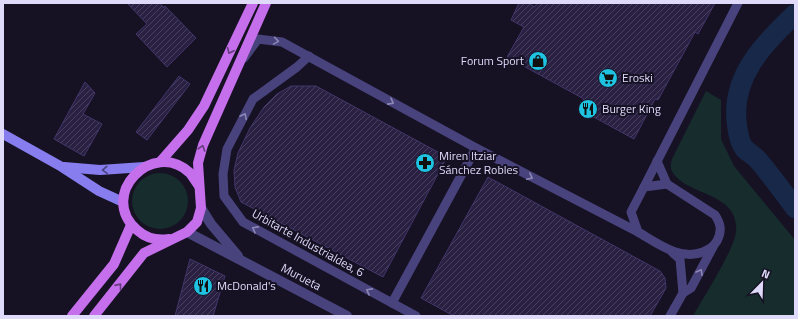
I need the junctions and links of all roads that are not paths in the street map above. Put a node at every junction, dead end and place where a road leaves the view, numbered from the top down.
1 (253, 3) edge
2 (266, 3) edge
3 (738, 3) edge
4 (309, 56) junction
5 (238, 67) junction
6 (3, 134) edge
7 (476, 148) junction
8 (657, 161) junction
9 (160, 162) junction
10 (62, 167) junction
11 (144, 167) junction
12 (650, 176) junction
13 (667, 184) junction
14 (199, 186) junction
15 (644, 187) junction
16 (123, 202) junction
17 (201, 208) junction
18 (131, 225) junction
19 (187, 232) junction
20 (638, 232) junction
21 (176, 238) junction
22 (714, 247) junction
23 (672, 252) junction
24 (242, 261) junction
25 (683, 294) junction
26 (392, 303) junction
27 (72, 316) edge
28 (94, 316) edge
29 (347, 316) edge
30 (416, 316) edge
31 (670, 316) edge

1 -> 9 main road
2 - 5 main road
3 - 8 street
5 -> 4 street
4 -> 7 street
26 -> 4 street, Urbitarte Industrialdea, 6
14 -> 5 main road
6 - 10 main road
7 -> 20 street
7 - 26 street
8 - 12 street
8 - 13 street
9 - 11 main road
9 - 14 main road
11 -> 10 main road
10 - 16 main road
11 - 16 main road
12 - 13 street
12 - 15 street
13 - 15 street
13 - 22 street
14 - 17 main road
15 - 20 street
16 - 18 main road
17 - 19 main road
17 - 24 street, Murueta
18 - 21 main road
18 - 27 main road
19 - 21 main road
19 - 24 street, Murueta
20 - 23 street
28 -> 21 main road
22 - 23 street
25 -> 22 street
23 - 25 street
24 - 29 street, Murueta
25 - 31 street
26 - 30 street, Urbitarte Industrialdea, 6

